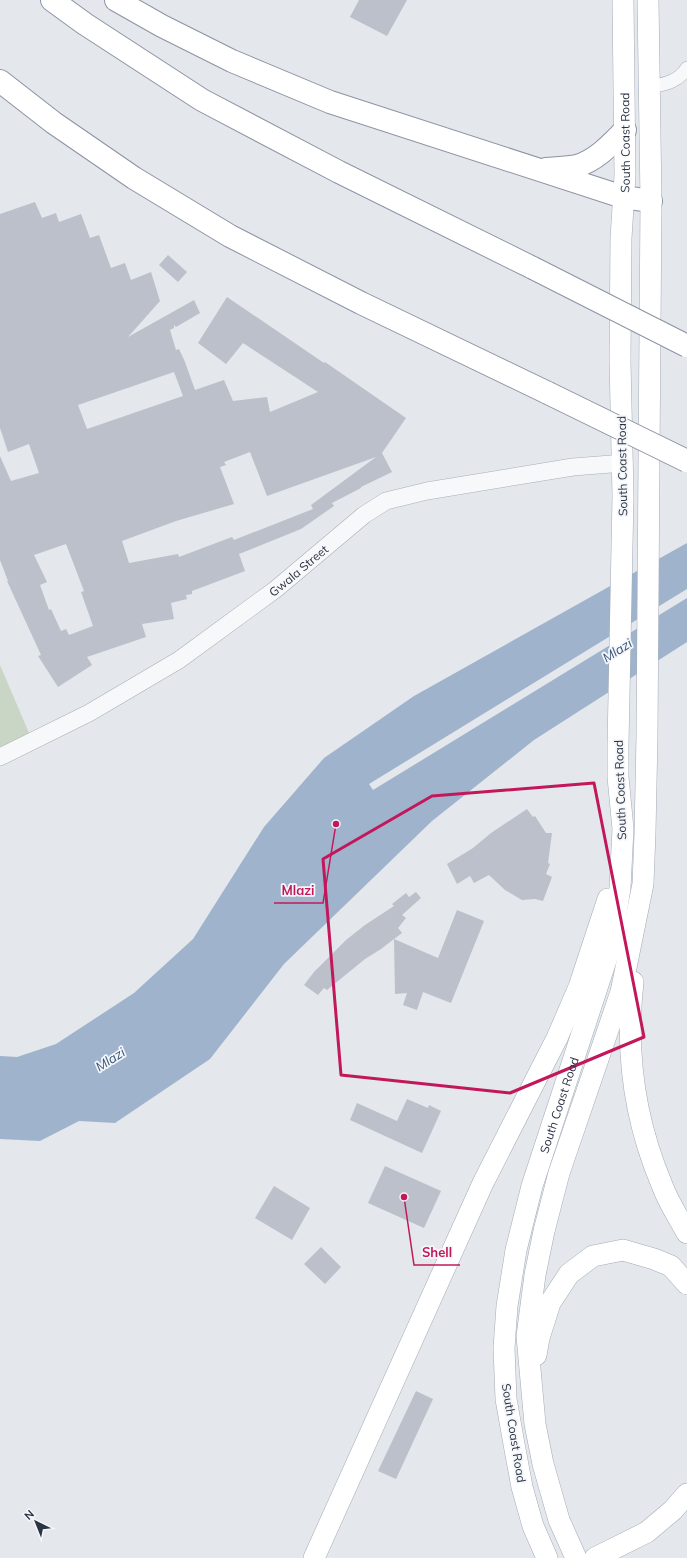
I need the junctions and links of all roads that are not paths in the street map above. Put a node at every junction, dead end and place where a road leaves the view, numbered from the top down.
1 (52, 0) edge
2 (116, 0) edge
3 (623, 0) edge
4 (648, 0) edge
5 (687, 68) edge
6 (0, 82) edge
7 (650, 87) junction
8 (625, 130) junction
9 (539, 170) junction
10 (623, 197) junction
11 (651, 201) junction
12 (687, 346) edge
13 (687, 461) edge
14 (624, 463) junction
15 (0, 757) edge
16 (618, 777) junction
17 (643, 884) junction
18 (687, 1234) edge
19 (687, 1284) edge
20 (531, 1386) junction
21 (687, 1494) edge
22 (687, 1508) edge
23 (622, 1554) edge
24 (314, 1558) edge
25 (547, 1558) edge
26 (576, 1558) edge
27 (594, 1558) edge

1 - 12 highway, bridge
2 - 9 highway
3 - 8 main road, South Coast Road
4 - 7 main road, South Coast Road
5 - 7 street
6 - 13 highway, bridge
7 - 11 main road, South Coast Road
8 - 9 highway
8 - 10 main road, South Coast Road
9 - 10 highway
10 - 11 highway
10 - 14 main road, South Coast Road
11 - 17 main road, South Coast Road
14 - 15 street, Gwala Street
14 - 16 main road, South Coast Road
16 - 24 main road
16 - 25 main road, South Coast Road
17 - 18 main road
17 - 20 main road, South Coast Road
19 - 20 main road
20 - 26 main road, South Coast Road
21 - 23 main road
22 - 23 main road
23 - 27 main road

